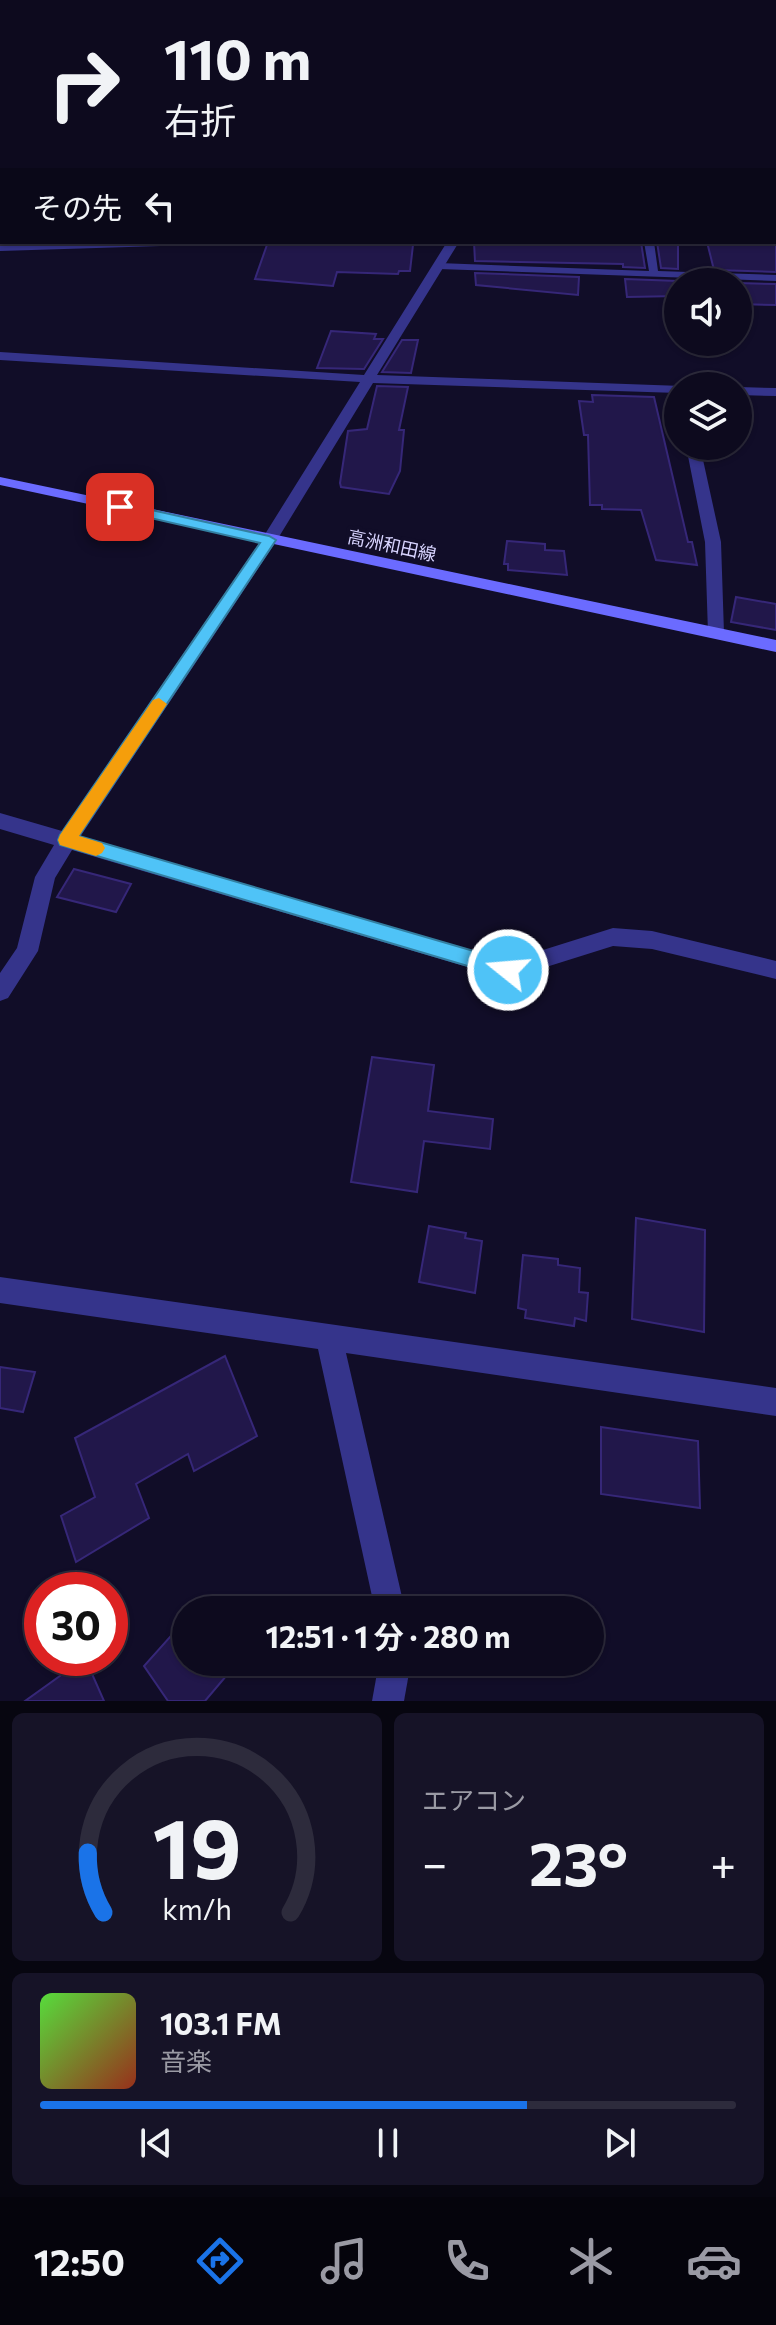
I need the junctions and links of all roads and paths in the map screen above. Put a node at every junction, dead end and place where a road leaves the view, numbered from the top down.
1 (129, 244) edge
2 (452, 244) edge
3 (649, 244) edge
4 (0, 248) edge
5 (439, 266) junction
6 (654, 274) junction
7 (776, 278) edge
8 (0, 356) edge
9 (368, 379) junction
10 (664, 389) edge
11 (752, 391) edge
12 (776, 392) edge
13 (696, 460) edge
14 (0, 481) edge
15 (269, 540) junction
16 (716, 633) junction
17 (776, 646) edge
18 (0, 821) edge
19 (67, 840) junction
20 (776, 970) edge
21 (0, 991) edge
22 (0, 1290) edge
23 (329, 1338) junction
24 (776, 1402) edge
25 (387, 1596) edge
26 (392, 1676) edge
27 (388, 1701) edge

1 - 4 lane
2 - 5 street
3 - 6 lane
5 - 6 lane
5 - 9 street
6 - 7 lane
8 - 9 street
9 - 10 street
9 - 15 street
11 - 12 street
13 - 16 street
14 - 15 main road, 高洲和田線
15 - 16 main road, 高洲和田線
15 - 19 street
16 - 17 main road, 高洲和田線
18 - 19 street
19 - 20 street
19 - 21 street
22 - 23 street
23 - 24 street
23 - 25 street
26 - 27 street

